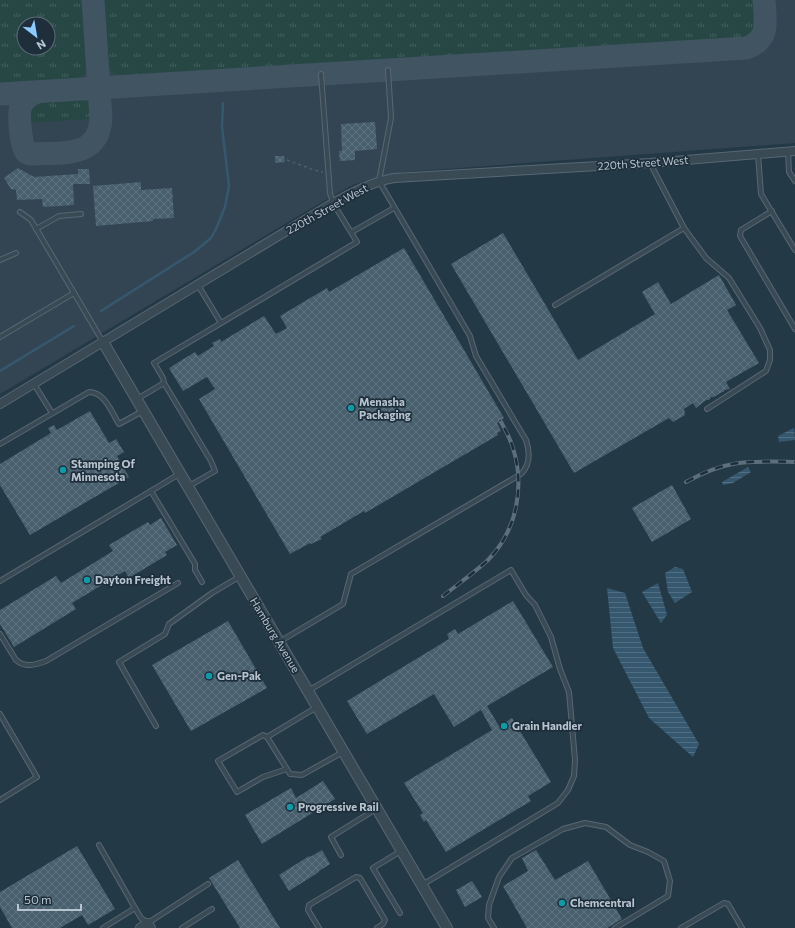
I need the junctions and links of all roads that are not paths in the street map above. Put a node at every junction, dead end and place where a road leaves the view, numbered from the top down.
1 (388, 70) dead end
2 (321, 74) dead end
3 (791, 151) edge
4 (758, 153) junction
5 (650, 163) junction
6 (379, 182) junction
7 (795, 182) edge
8 (333, 203) junction
9 (394, 208) junction
10 (772, 211) junction
11 (20, 212) dead end
12 (81, 214) dead end
13 (684, 228) junction
14 (36, 229) junction
15 (352, 232) junction
16 (795, 250) edge
17 (16, 253) dead end
18 (0, 260) edge
19 (198, 285) junction
20 (74, 293) junction
21 (555, 305) dead end
22 (221, 323) junction
23 (795, 329) edge
24 (0, 337) edge
25 (103, 342) junction
26 (164, 383) junction
27 (34, 384) junction
28 (136, 399) junction
29 (0, 404) edge
30 (707, 409) dead end
31 (143, 410) junction
32 (52, 413) junction
33 (0, 444) edge
34 (180, 474) junction
35 (188, 487) junction
36 (151, 491) junction
37 (240, 576) junction
38 (0, 581) edge
39 (202, 582) dead end
40 (178, 583) dead end
41 (0, 634) edge
42 (279, 642) junction
43 (308, 692) junction
44 (317, 707) junction
45 (0, 714) edge
46 (156, 726) dead end
47 (267, 737) junction
48 (343, 751) junction
49 (287, 769) junction
50 (0, 800) edge
51 (377, 809) junction
52 (99, 845) dead end
53 (402, 851) junction
54 (341, 855) dead end
55 (208, 884) dead end
56 (422, 885) junction
57 (135, 908) junction
58 (212, 909) dead end
59 (400, 913) dead end
60 (150, 926) edge
61 (102, 928) edge
62 (140, 928) edge
63 (182, 928) edge
64 (319, 928) edge
65 (377, 928) edge
66 (447, 928) edge
67 (494, 928) edge
68 (615, 928) edge
69 (681, 928) edge
70 (742, 928) edge

1 - 6 lane
2 - 8 lane
3 - 4 street, 220th Street West
3 - 7 lane
4 - 5 street, 220th Street West
4 - 10 lane
5 - 6 street, 220th Street West
5 - 13 lane
6 - 8 street, 220th Street West
6 - 9 lane
8 - 15 lane
8 - 19 street, 220th Street West
9 - 15 lane
9 - 42 lane
10 - 16 lane
10 - 23 lane
11 - 14 lane
12 - 14 lane
13 - 21 lane
13 - 30 lane
14 - 20 lane
15 - 22 lane
17 - 18 lane
19 - 22 lane
19 - 25 street, 220th Street West
20 - 24 lane
20 - 25 lane
22 - 26 lane
25 - 27 street, 220th Street West
25 - 28 street, Hamburg Avenue
26 - 28 lane
26 - 35 lane
27 - 29 street, 220th Street West
27 - 32 lane
28 - 31 street, Hamburg Avenue
31 - 32 lane
31 - 34 street, Hamburg Avenue
32 - 33 lane
34 - 35 street, Hamburg Avenue
34 - 36 lane
35 - 37 street, Hamburg Avenue
36 - 38 lane
36 - 39 lane
37 - 42 street, Hamburg Avenue
37 - 46 lane
40 - 41 lane
42 - 43 street, Hamburg Avenue
43 - 44 street, Hamburg Avenue
43 - 56 lane
44 - 47 lane
44 - 48 street, Hamburg Avenue
45 - 50 lane
47 - 49 lane
47 - 49 lane
48 - 49 lane
48 - 51 street, Hamburg Avenue
51 - 53 street, Hamburg Avenue
51 - 54 lane
52 - 57 lane
53 - 56 street, Hamburg Avenue
53 - 59 lane
55 - 60 lane
56 - 66 street, Hamburg Avenue
57 - 60 lane
57 - 61 lane
58 - 63 lane
60 - 62 street
64 - 65 lane
67 - 68 lane
69 - 70 lane

